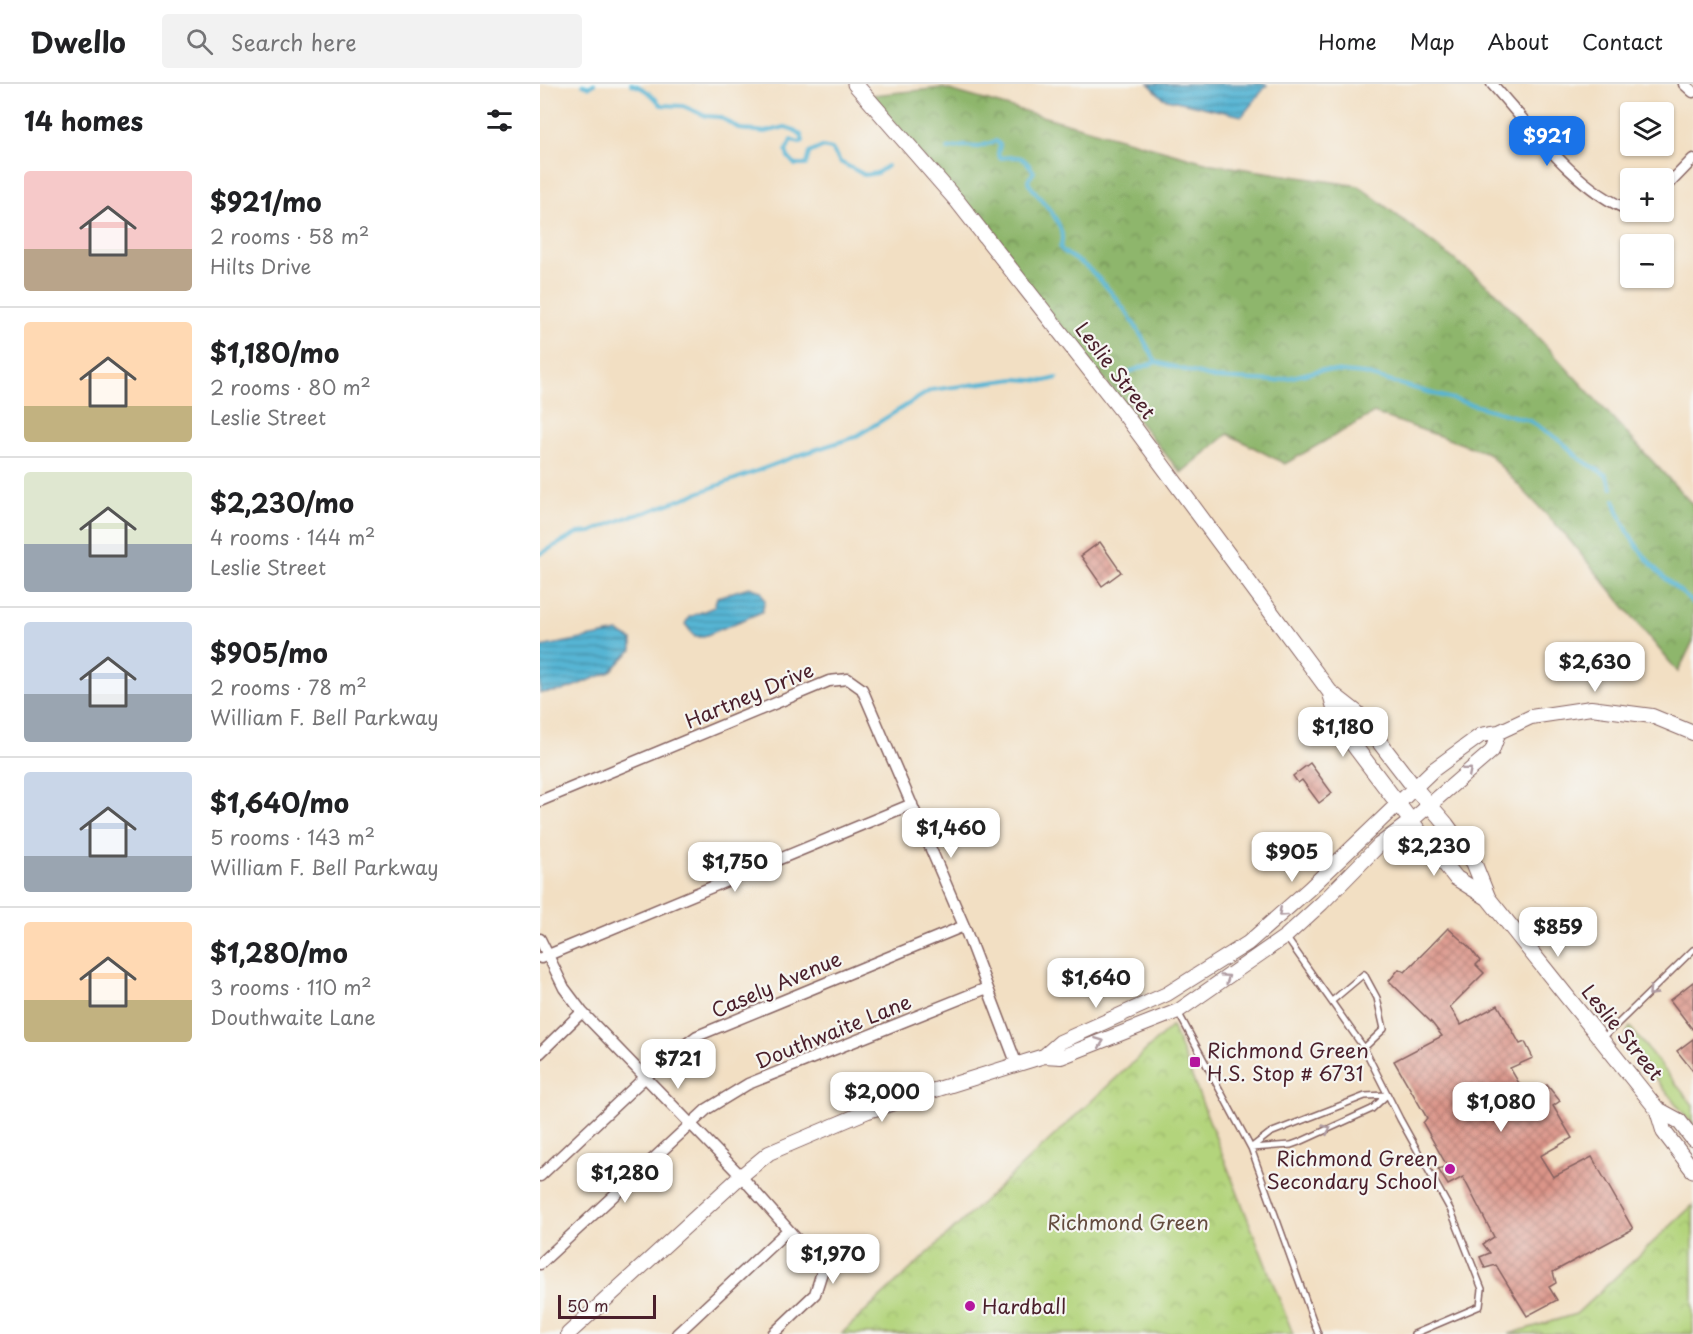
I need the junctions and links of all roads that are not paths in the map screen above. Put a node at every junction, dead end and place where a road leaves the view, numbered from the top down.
1 (855, 84) edge
2 (1492, 84) edge
3 (1684, 84) edge
4 (1693, 92) edge
5 (1693, 159) edge
6 (1674, 179) edge
7 (1620, 205) edge
8 (1330, 692) junction
9 (1499, 732) junction
10 (1693, 733) edge
11 (1414, 787) junction
12 (540, 801) edge
13 (1398, 803) junction
14 (912, 804) junction
15 (1429, 805) junction
16 (1411, 821) junction
17 (1488, 898) junction
18 (964, 926) junction
19 (1286, 936) junction
20 (540, 939) edge
21 (1693, 950) edge
22 (543, 957) edge
23 (987, 988) junction
24 (1167, 994) junction
25 (1332, 1001) junction
26 (1178, 1011) junction
27 (582, 1012) junction
28 (1602, 1039) junction
29 (1364, 1048) junction
30 (540, 1053) edge
31 (1044, 1056) junction
32 (1017, 1065) junction
33 (646, 1077) junction
34 (1387, 1095) junction
35 (1657, 1109) junction
36 (690, 1123) junction
37 (1693, 1139) edge
38 (1251, 1148) junction
39 (1693, 1170) edge
40 (540, 1176) edge
41 (741, 1176) junction
42 (788, 1230) junction
43 (540, 1264) edge
44 (568, 1334) edge
45 (677, 1334) edge
46 (773, 1334) edge
47 (1318, 1334) edge
48 (1414, 1334) edge

1 - 8 main road, Leslie Street
2 - 7 street
3 - 4 street
5 - 6 street
8 - 11 main road, Leslie Street
8 - 13 main road, Leslie Street
9 - 10 street
9 - 11 street
15 -> 9 street
11 - 13 street
11 - 15 main road, Leslie Street
12 - 14 street, Hartney Drive
13 - 16 main road, Leslie Street
13 -> 24 street
14 - 18 street, Hartney Drive
14 - 22 street
15 - 16 street
15 - 17 main road, Leslie Street
16 - 17 main road, Leslie Street
16 - 19 street
17 - 28 main road, Leslie Street
18 - 23 street, Hartney Drive
18 - 33 street, Casely Avenue
19 - 25 lane
26 -> 19 street
20 - 22 street
21 -> 28 lane
22 - 27 street
23 - 32 street, Hartney Drive
23 - 36 street, Douthwaite Lane
24 - 26 street
24 - 31 street
25 - 29 lane
25 - 29 lane
31 -> 26 street
26 - 38 lane
27 - 30 street
27 - 33 street
28 - 35 main road, Leslie Street
29 - 34 lane
31 - 32 street
32 - 41 street
33 - 36 street
33 - 40 street, Casely Avenue
34 - 38 lane
38 -> 34 lane
34 - 48 lane
35 - 37 main road, Leslie Street
35 - 39 main road, Leslie Street
36 - 41 street
36 - 43 street, Douthwaite Lane
38 - 47 lane
41 - 42 street
41 - 44 street
42 - 45 street
42 - 46 street

